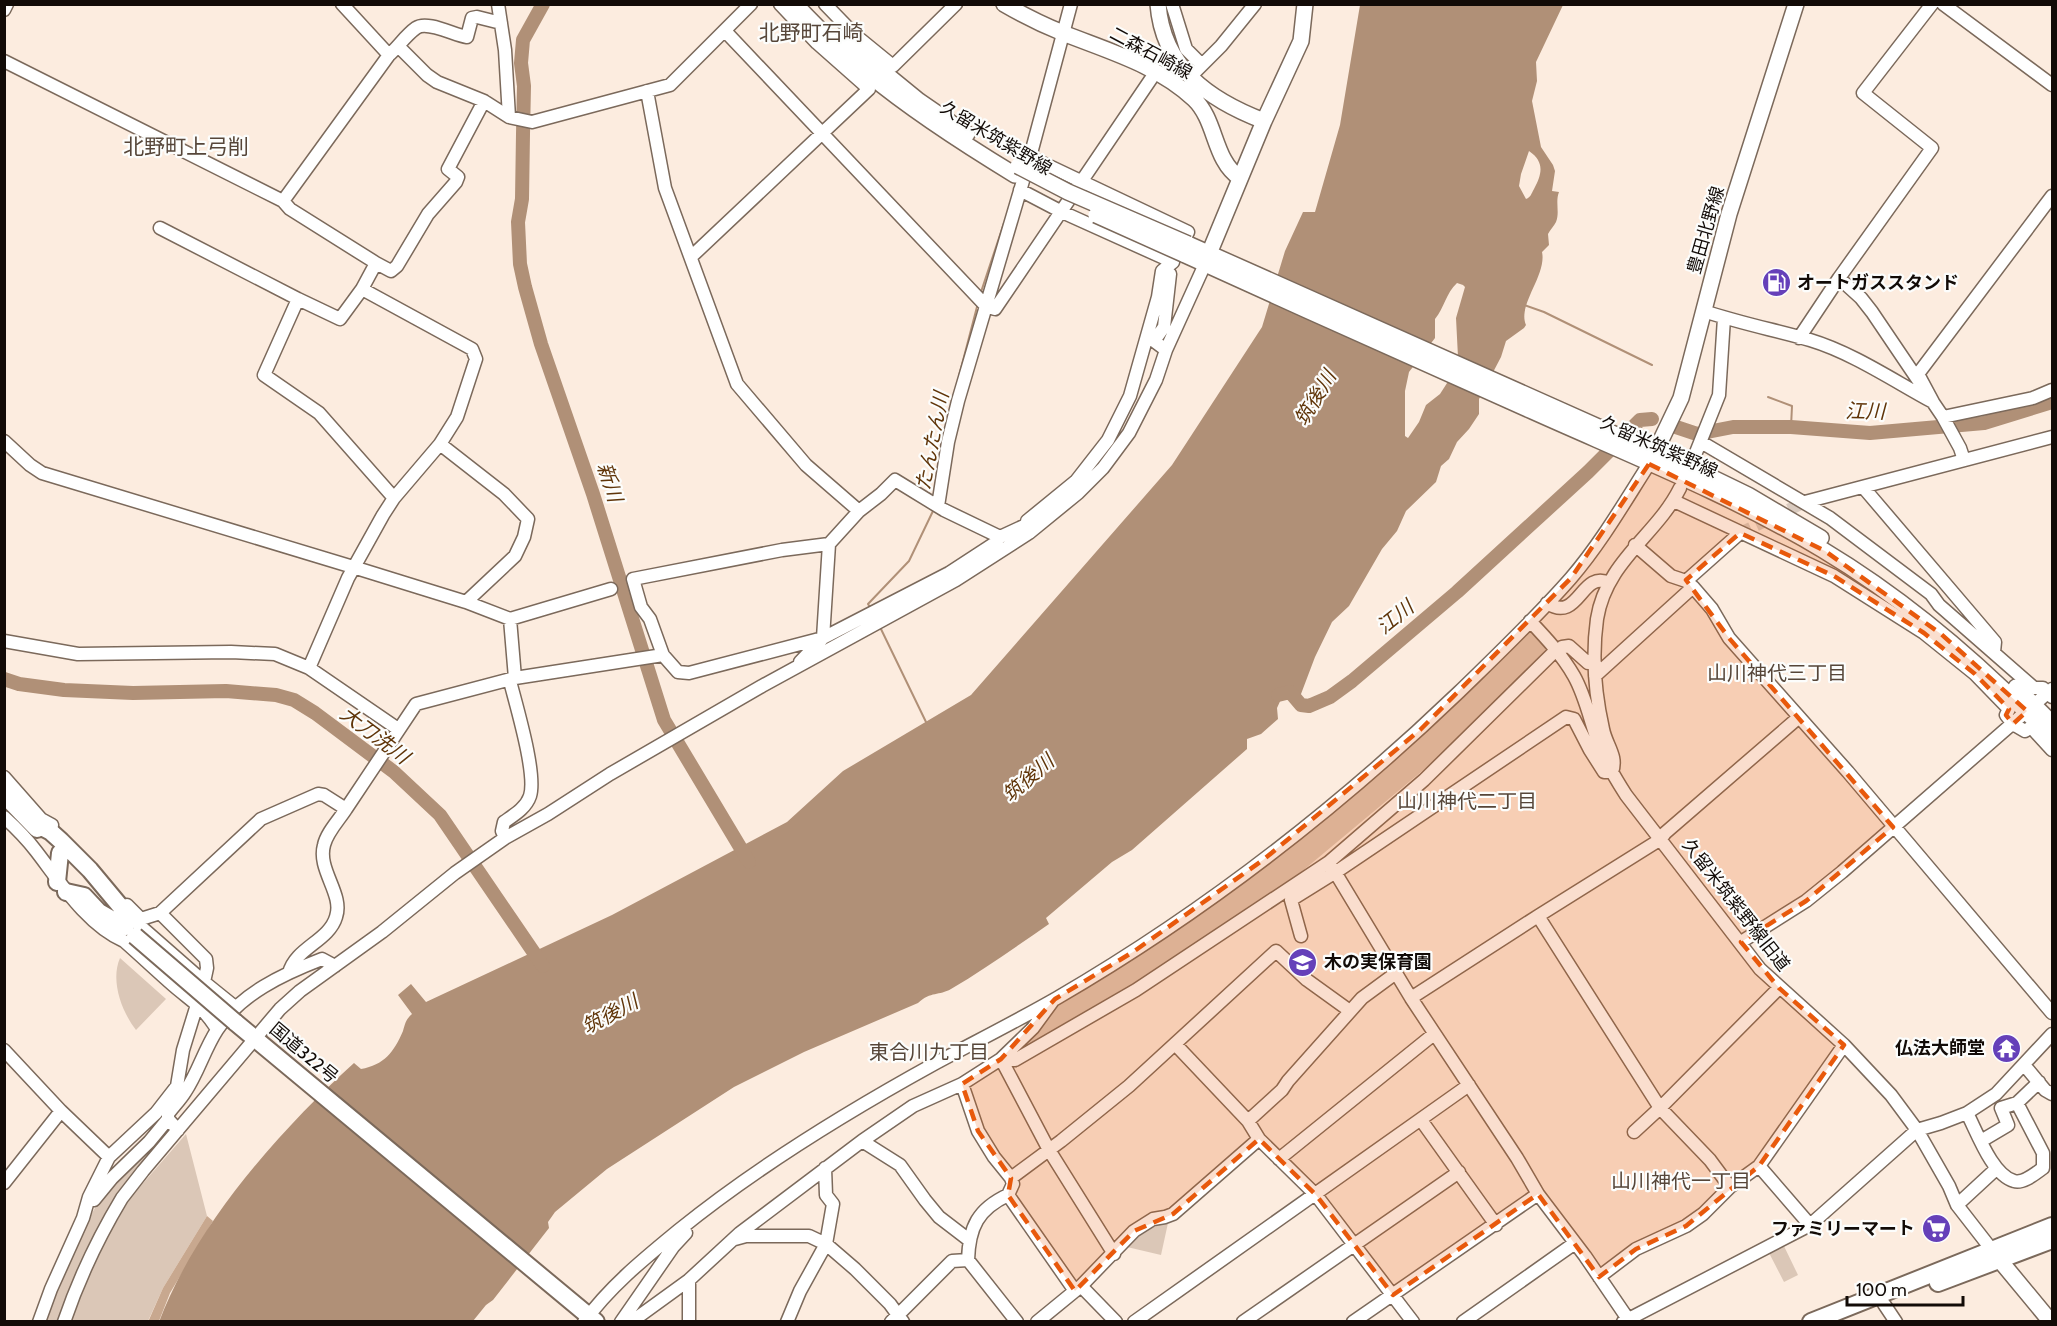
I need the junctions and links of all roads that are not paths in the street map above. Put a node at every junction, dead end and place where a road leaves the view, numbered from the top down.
1 (8, 4) edge
2 (342, 4) edge
3 (498, 4) edge
4 (751, 4) edge
5 (780, 4) edge
6 (795, 4) edge
7 (810, 4) edge
8 (825, 4) edge
9 (956, 4) edge
10 (1004, 4) edge
11 (1071, 4) edge
12 (1158, 4) edge
13 (1172, 4) edge
14 (1255, 4) edge
15 (1305, 4) edge
16 (1796, 4) edge
17 (1932, 4) edge
18 (1943, 4) edge
19 (4, 10) edge
20 (501, 23) junction
21 (725, 32) junction
22 (1063, 33) junction
23 (394, 51) junction
24 (4, 61) edge
25 (1155, 73) junction
26 (1191, 77) junction
27 (2052, 85) edge
28 (647, 91) junction
29 (484, 101) junction
30 (509, 117) junction
31 (1264, 120) junction
32 (822, 133) junction
33 (1021, 166) junction
34 (1240, 178) junction
35 (1082, 183) junction
36 (1020, 190) junction
37 (2052, 196) edge
38 (283, 201) junction
39 (1062, 212) junction
40 (160, 228) dead end
41 (1181, 253) junction
42 (692, 256) junction
43 (1207, 258) junction
44 (376, 263) junction
45 (1839, 278) junction
46 (362, 289) junction
47 (298, 299) junction
48 (986, 306) junction
49 (1704, 311) junction
50 (1724, 318) junction
51 (1799, 338) junction
52 (1166, 350) junction
53 (2052, 390) edge
54 (1933, 402) junction
55 (1943, 417) junction
56 (1703, 436) junction
57 (2052, 437) edge
58 (4, 441) edge
59 (440, 444) junction
60 (1646, 456) junction
61 (1693, 460) dead end
62 (1964, 460) junction
63 (1863, 487) junction
64 (1680, 488) dead end
65 (394, 498) junction
66 (1674, 501) junction
67 (1805, 502) junction
68 (938, 506) junction
69 (1058, 509) junction
70 (859, 511) junction
71 (1016, 530) junction
72 (1740, 533) junction
73 (1000, 537) junction
74 (829, 544) junction
75 (1635, 545) junction
76 (353, 567) junction
77 (1609, 582) junction
78 (1689, 584) junction
79 (611, 590) dead end
80 (466, 602) junction
81 (1547, 603) junction
82 (510, 619) junction
83 (1530, 621) junction
84 (823, 638) junction
85 (4, 641) edge
86 (1994, 652) junction
87 (663, 655) junction
88 (1595, 663) junction
89 (309, 668) junction
90 (791, 672) junction
91 (1595, 676) junction
92 (512, 680) junction
93 (2051, 693) edge
94 (2031, 707) junction
95 (1798, 718) junction
96 (2052, 723) edge
97 (2013, 724) junction
98 (398, 729) junction
99 (2052, 738) edge
100 (2052, 750) edge
101 (1612, 772) junction
102 (4, 777) edge
103 (4, 795) edge
104 (346, 809) junction
105 (4, 817) edge
106 (30, 821) junction
107 (1893, 827) junction
108 (505, 838) junction
109 (1661, 839) junction
110 (60, 853) junction
111 (1333, 867) junction
112 (90, 870) junction
113 (62, 887) junction
114 (160, 913) junction
115 (1538, 915) junction
116 (141, 919) junction
117 (130, 931) junction
118 (1301, 936) dead end
119 (1741, 942) junction
120 (335, 966) junction
121 (289, 973) junction
122 (1396, 973) junction
123 (204, 982) junction
124 (1779, 988) junction
125 (1411, 998) junction
126 (1055, 999) junction
127 (197, 1003) junction
128 (1350, 1011) junction
129 (2052, 1012) edge
130 (235, 1014) junction
131 (217, 1029) junction
132 (1434, 1034) junction
133 (2052, 1034) edge
134 (260, 1041) junction
135 (1176, 1044) junction
136 (1844, 1044) junction
137 (4, 1050) edge
138 (1001, 1059) junction
139 (2025, 1066) junction
140 (2039, 1082) junction
141 (962, 1084) junction
142 (1469, 1085) junction
143 (2052, 1094) edge
144 (2016, 1103) junction
145 (1660, 1108) junction
146 (61, 1111) junction
147 (1967, 1113) junction
148 (168, 1119) junction
149 (1421, 1120) junction
150 (1248, 1121) junction
151 (178, 1130) junction
152 (1917, 1130) junction
153 (1634, 1132) dead end
154 (1258, 1139) junction
155 (862, 1141) junction
156 (1981, 1141) junction
157 (2048, 1149) edge
158 (1049, 1150) junction
159 (109, 1158) junction
160 (1279, 1159) junction
161 (1759, 1166) junction
162 (825, 1168) junction
163 (1996, 1169) junction
164 (1459, 1172) junction
165 (1011, 1178) junction
166 (4, 1183) edge
167 (1730, 1187) junction
168 (1538, 1194) junction
169 (1008, 1195) junction
170 (1316, 1195) junction
171 (1957, 1205) junction
172 (83, 1218) junction
173 (694, 1218) junction
174 (1496, 1225) junction
175 (1810, 1225) junction
176 (2052, 1226) edge
177 (734, 1239) junction
178 (969, 1240) junction
179 (2052, 1240) edge
180 (1575, 1243) junction
181 (826, 1244) junction
182 (1354, 1244) junction
183 (1114, 1254) junction
184 (1996, 1255) junction
185 (968, 1260) junction
186 (1599, 1277) junction
187 (689, 1280) junction
188 (1078, 1289) junction
189 (1393, 1295) junction
190 (1884, 1304) junction
191 (588, 1317) edge
192 (897, 1319) edge
193 (626, 1321) edge
194 (1627, 1321) edge
195 (39, 1322) edge
196 (64, 1322) edge
197 (689, 1322) edge
198 (787, 1322) edge
199 (1017, 1322) edge
200 (1037, 1322) edge
201 (1116, 1322) edge
202 (1134, 1322) edge
203 (1243, 1322) edge
204 (1353, 1322) edge
205 (1413, 1322) edge
206 (1463, 1322) edge
207 (1811, 1322) edge
208 (1841, 1322) edge
209 (1896, 1322) edge
210 (2051, 1322) edge

1 - 19 street
2 - 23 street
3 - 20 street
4 - 21 street
5 - 32 street
6 - 33 main road, 久留米筑紫野線
7 - 33 main road, 久留米筑紫野線
8 - 9 street
10 - 22 main road, 二森石崎線
11 - 22 street
12 - 31 main road
13 - 26 street
14 - 26 street
15 - 31 main road
16 - 49 main road, 豊田北野線
17 - 45 street
18 - 27 street
20 - 23 street
20 - 30 street
21 - 28 street
21 - 32 street
22 - 25 main road, 二森石崎線
22 - 33 street
23 - 29 street
23 - 38 street
24 - 38 street
25 - 26 main road, 二森石崎線
25 - 35 street
26 - 34 main road, 二森石崎線
28 - 30 street
28 - 42 street
29 - 30 street
29 - 44 street
31 - 34 main road
32 - 42 street
32 - 48 street
33 - 35 street
33 - 36 street
33 - 41 main road, 久留米筑紫野線, bridge
34 - 43 main road
35 - 39 street
35 - 41 street
36 - 39 street
36 - 48 street
37 - 54 street
38 - 44 street
39 - 41 street
39 - 48 street
40 - 47 street
41 - 43 main road, 久留米筑紫野線
41 - 52 street
41 - 71 street
42 - 70 street
43 - 52 street
43 - 60 main road, 久留米筑紫野線
44 - 46 street
45 - 51 street
45 - 54 street
46 - 47 street
46 - 59 street
47 - 65 street
48 - 68 street
49 - 50 street
49 - 60 main road, 豊田北野線
50 - 51 street
50 - 56 street
51 - 54 street
52 - 69 street
53 - 55 street
54 - 55 street
55 - 62 street
56 - 61 street
56 - 67 street
57 - 62 street
58 - 76 street
59 - 65 street
59 - 80 street
60 - 81 street
60 - 94 main road, 久留米筑紫野線
62 - 63 street
63 - 67 street
63 - 86 street
64 - 66 street, 久留米筑紫野線旧道
65 - 76 street
66 - 72 street
66 - 75 street, 久留米筑紫野線旧道
67 - 86 street
68 - 70 street
68 - 73 street
69 - 71 street
69 - 90 street
70 - 74 street
71 - 73 street
72 - 78 street
72 - 97 street
73 - 84 street
74 - 84 street
74 - 87 street
75 - 77 street, 久留米筑紫野線旧道
75 - 78 street
76 - 80 street
76 - 89 street
77 - 81 street
77 - 88 street, 久留米筑紫野線旧道
78 - 91 street
78 - 95 street
79 - 82 street
80 - 82 street
81 - 83 street
82 - 92 street
83 - 101 street, 久留米筑紫野線旧道
83 - 126 street
84 - 87 street
84 - 90 street
85 - 89 street
86 - 93 street
87 - 92 street
88 - 91 street, 久留米筑紫野線旧道
88 - 111 street
89 - 98 street
90 - 108 street
91 - 101 street, 久留米筑紫野線旧道
92 - 98 street
92 - 108 street
93 - 94 street
94 - 96 main road, 久留米筑紫野線
94 - 97 street
94 - 99 main road, 久留米筑紫野線
95 - 107 street
95 - 109 street
97 - 100 street
97 - 107 street
98 - 104 street
101 - 109 street, 久留米筑紫野線旧道
101 - 111 street
102 - 112 street
103 - 106 highway, 国道322号
104 - 114 street
104 - 121 street
105 - 113 street
106 - 110 highway, 国道322号
106 - 112 highway
107 - 119 street
107 - 129 street
108 - 120 street
109 - 115 street
109 - 119 street, 久留米筑紫野線旧道
110 - 113 highway
110 - 117 highway, 国道322号
111 - 118 street
111 - 122 street
111 - 138 street
112 - 116 street
112 - 117 highway
113 - 117 highway
113 - 127 street
114 - 116 street
114 - 123 street
115 - 125 street
115 - 145 street
116 - 123 street
117 - 130 highway, 国道322号, bridge
119 - 124 street, 久留米筑紫野線旧道
120 - 121 street
120 - 134 street
121 - 130 street
122 - 125 street
122 - 128 street
123 - 127 street
123 - 130 street
124 - 136 street, 久留米筑紫野線旧道
124 - 145 street
125 - 132 street
126 - 138 street
126 - 173 street
127 - 131 street
127 - 159 street
128 - 135 street
128 - 150 street
130 - 131 street
130 - 134 highway, 国道322号
131 - 148 street
132 - 142 street
132 - 160 street
133 - 139 street
134 - 151 street
134 - 191 highway, 国道322号
135 - 150 street
135 - 158 street
136 - 152 street, 久留米筑紫野線旧道
136 - 161 street
137 - 146 street
138 - 141 street
138 - 158 street
139 - 140 street
139 - 147 street
140 - 143 street
140 - 144 street
141 - 155 street
141 - 165 street
142 - 149 street
142 - 168 street
144 - 156 street
144 - 157 street
145 - 153 street
145 - 167 street
146 - 159 street
146 - 166 street
147 - 152 street
147 - 156 street
148 - 151 street
148 - 172 street
149 - 164 street
149 - 170 street
150 - 154 street
151 - 196 street
152 - 171 street, 久留米筑紫野線旧道
152 - 175 street
154 - 160 street
154 - 183 street
155 - 162 street
155 - 178 street
156 - 163 street
157 - 163 street
158 - 165 street
158 - 183 street
159 - 172 street
160 - 170 street
161 - 167 street
161 - 175 street
162 - 177 street
162 - 181 street
163 - 171 street
164 - 174 street
164 - 182 street
165 - 169 street
167 - 186 street
168 - 174 street
168 - 180 street
169 - 178 street
169 - 188 street
170 - 182 street
170 - 202 street
171 - 184 street, 久留米筑紫野線旧道
172 - 195 street
173 - 191 street
173 - 193 street
174 - 189 street
175 - 194 street
176 - 184 highway
177 - 181 street
177 - 187 street
178 - 185 street
179 - 184 highway
180 - 186 street
180 - 206 street
181 - 192 street
181 - 198 street
182 - 189 street
182 - 203 street
183 - 188 street
184 - 190 highway
184 - 207 highway
184 - 210 main road
185 - 192 street
185 - 199 street
186 - 194 street
187 - 193 street
187 - 197 street
188 - 200 street
188 - 201 street
189 - 204 street
189 - 205 street
190 - 208 highway
190 - 209 street

